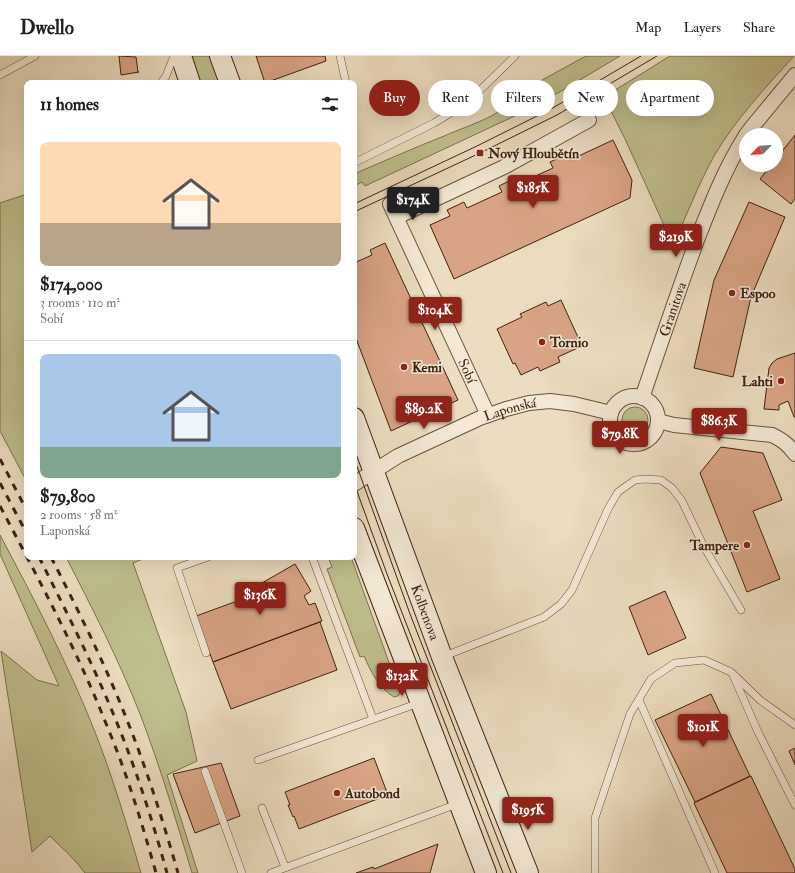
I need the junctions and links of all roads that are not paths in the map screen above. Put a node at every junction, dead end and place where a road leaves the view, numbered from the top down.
1 (35, 56) edge
2 (174, 56) edge
3 (181, 56) edge
4 (220, 56) edge
5 (340, 56) edge
6 (515, 56) edge
7 (0, 75) edge
8 (795, 75) edge
9 (163, 80) edge
10 (189, 80) edge
11 (229, 80) edge
12 (345, 80) edge
13 (589, 120) dead end
14 (751, 128) edge
15 (739, 146) edge
16 (357, 162) edge
17 (390, 204) dead end
18 (397, 217) junction
19 (642, 398) junction
20 (611, 413) junction
21 (488, 415) junction
22 (658, 421) junction
23 (357, 426) edge
24 (793, 447) edge
25 (374, 472) junction
26 (357, 482) edge
27 (357, 536) edge
28 (200, 560) edge
29 (313, 560) edge
30 (740, 610) dead end
31 (206, 653) dead end
32 (442, 657) junction
33 (731, 672) junction
34 (639, 700) junction
35 (421, 702) junction
36 (373, 719) junction
37 (795, 725) edge
38 (258, 760) dead end
39 (205, 771) dead end
40 (459, 803) junction
41 (795, 805) edge
42 (262, 808) dead end
43 (285, 867) junction
44 (242, 873) edge
45 (271, 873) edge
46 (486, 873) edge
47 (528, 873) edge
48 (596, 873) edge
49 (715, 873) edge

1 - 7 lane
2 - 9 lane
3 - 10 main road
4 - 11 main road
5 - 12 lane
6 - 16 lane
8 - 14 street, Granitova
13 - 18 street
15 - 19 street, Granitova
17 - 18 street, Sobí
18 - 21 street, Sobí
19 - 20 street
19 - 22 street
20 - 21 street, Laponská
20 - 22 street
21 - 25 street, Laponská
22 - 24 street
23 - 25 main road, Kolbenova
25 - 26 street, Laponská
25 - 32 main road, Kolbenova
27 - 35 main road
28 - 31 lane
29 - 36 lane
30 - 32 lane
32 - 47 main road, Kolbenova
33 - 34 lane
33 - 37 lane
33 - 41 lane
34 - 48 lane
34 - 49 lane
35 - 36 lane
35 - 40 main road
36 - 38 lane
39 - 44 lane
40 - 43 lane
40 - 46 main road
42 - 43 lane
43 - 45 lane

